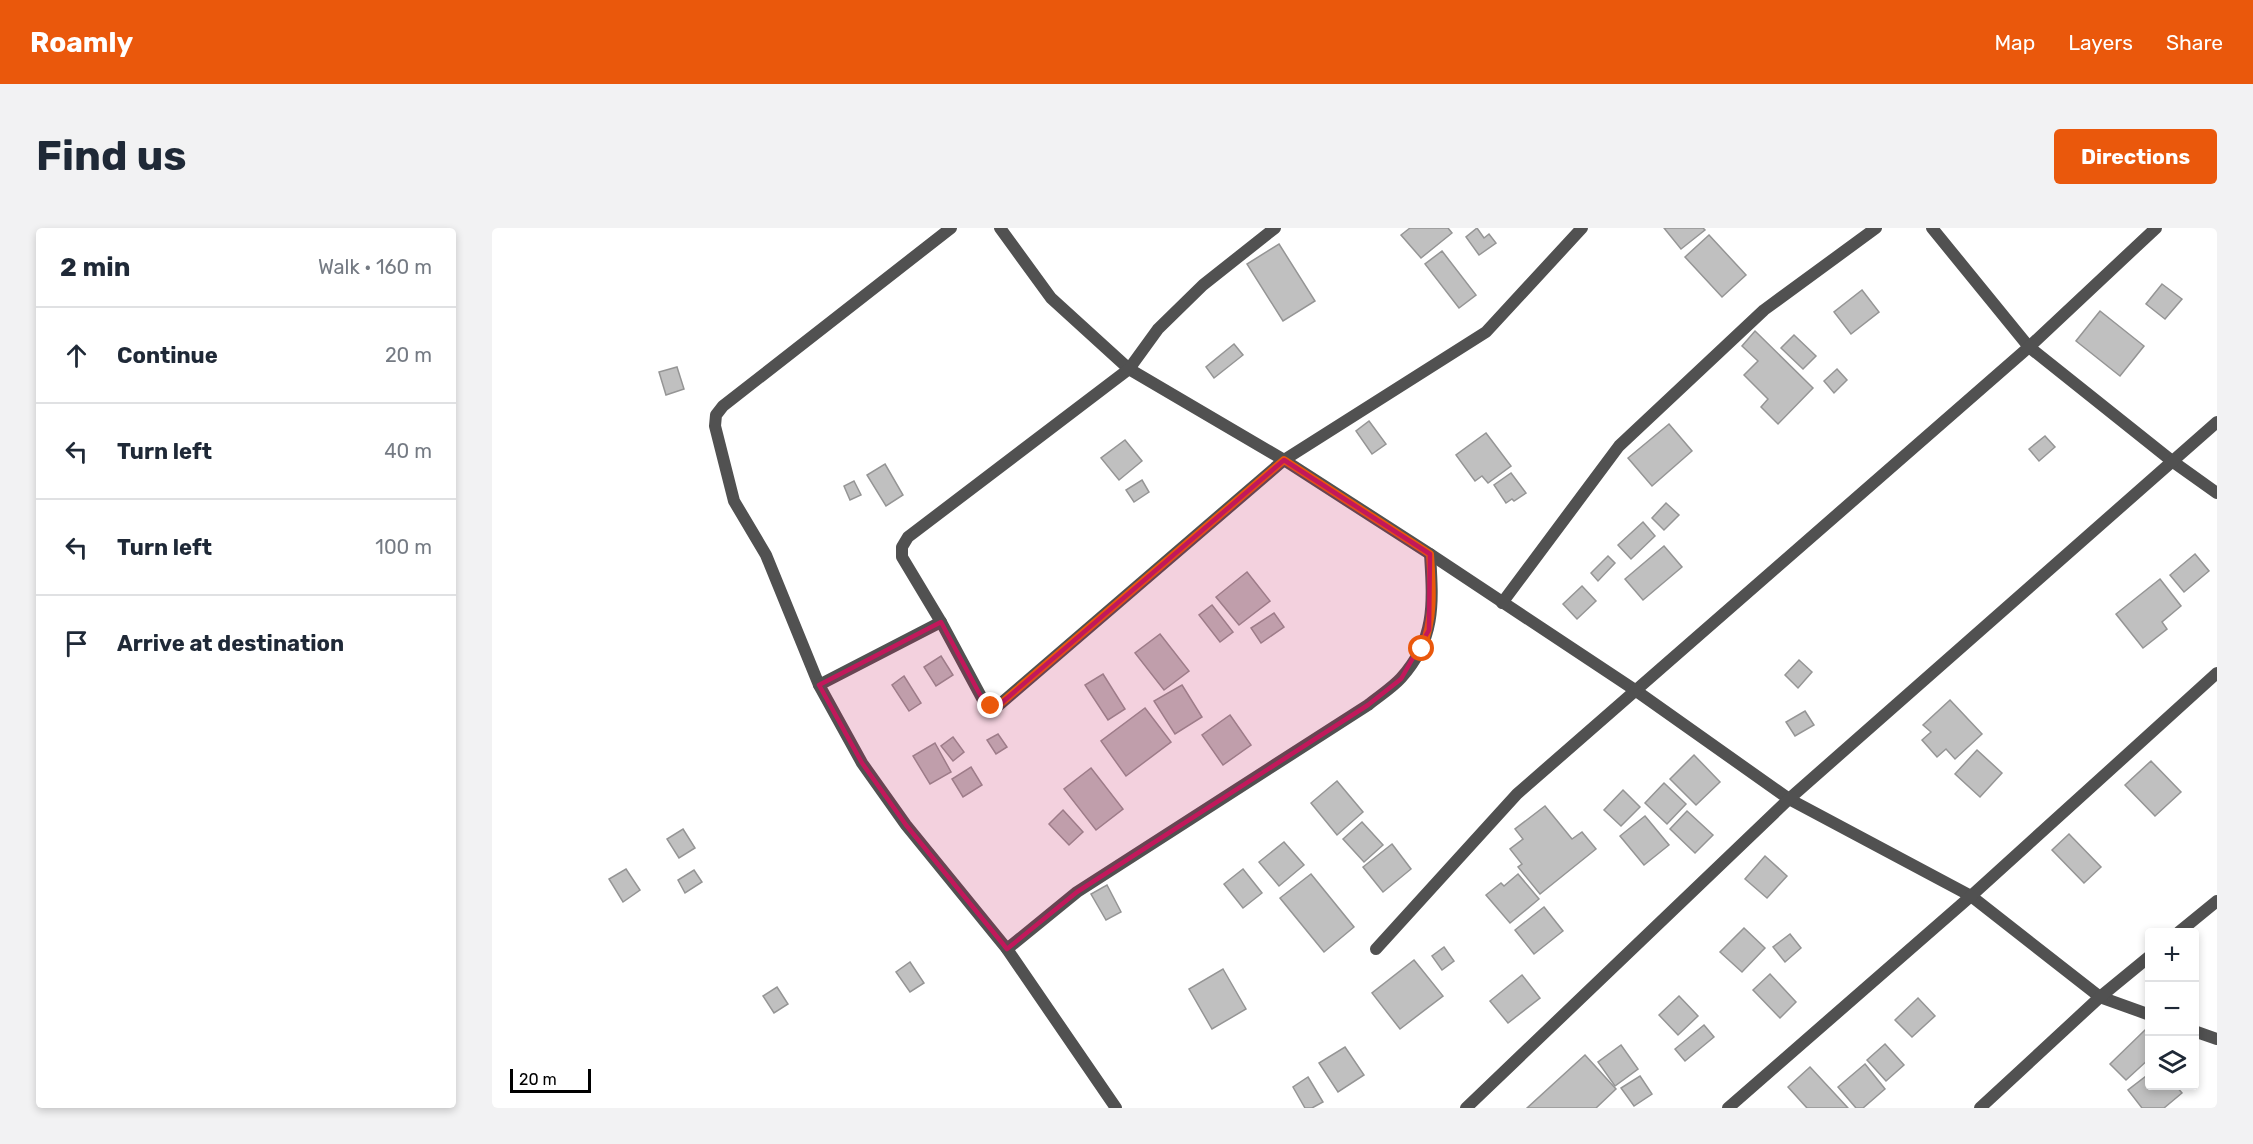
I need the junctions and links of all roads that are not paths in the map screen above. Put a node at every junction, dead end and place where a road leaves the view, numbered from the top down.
1 (951, 228) edge
2 (1000, 228) edge
3 (1275, 228) edge
4 (1582, 228) edge
5 (1876, 228) edge
6 (1932, 228) edge
7 (2156, 228) edge
8 (2029, 346) junction
9 (1129, 369) junction
10 (2217, 422) edge
11 (1284, 460) junction
12 (2172, 462) junction
13 (2217, 493) edge
14 (1430, 554) junction
15 (1502, 603) junction
16 (941, 622) junction
17 (2217, 673) edge
18 (819, 685) junction
19 (1635, 690) junction
20 (1789, 799) junction
21 (1971, 896) junction
22 (2217, 901) edge
23 (2185, 928) edge
24 (1007, 949) junction
25 (1376, 949) dead end
26 (2145, 960) edge
27 (2100, 997) junction
28 (2145, 1013) edge
29 (2199, 1033) edge
30 (2217, 1040) edge
31 (1116, 1108) edge
32 (1466, 1108) edge
33 (1728, 1108) edge
34 (1980, 1108) edge

1 - 18 street
2 - 9 street
3 - 9 street
4 - 11 street
5 - 15 street
6 - 8 street
7 - 8 street
8 - 12 street
8 - 19 street
9 - 11 street
9 - 16 street
10 - 12 street
11 - 14 street
11 - 16 street
12 - 13 street
12 - 20 street
14 - 15 street
14 - 24 street
15 - 19 street
16 - 18 street
17 - 21 street
18 - 24 street
19 - 20 street
19 - 25 street
20 - 21 street
20 - 32 street
21 - 27 street
21 - 33 street
22 - 23 street
24 - 31 street
26 - 27 street
27 - 28 street
27 - 34 street
29 - 30 street

